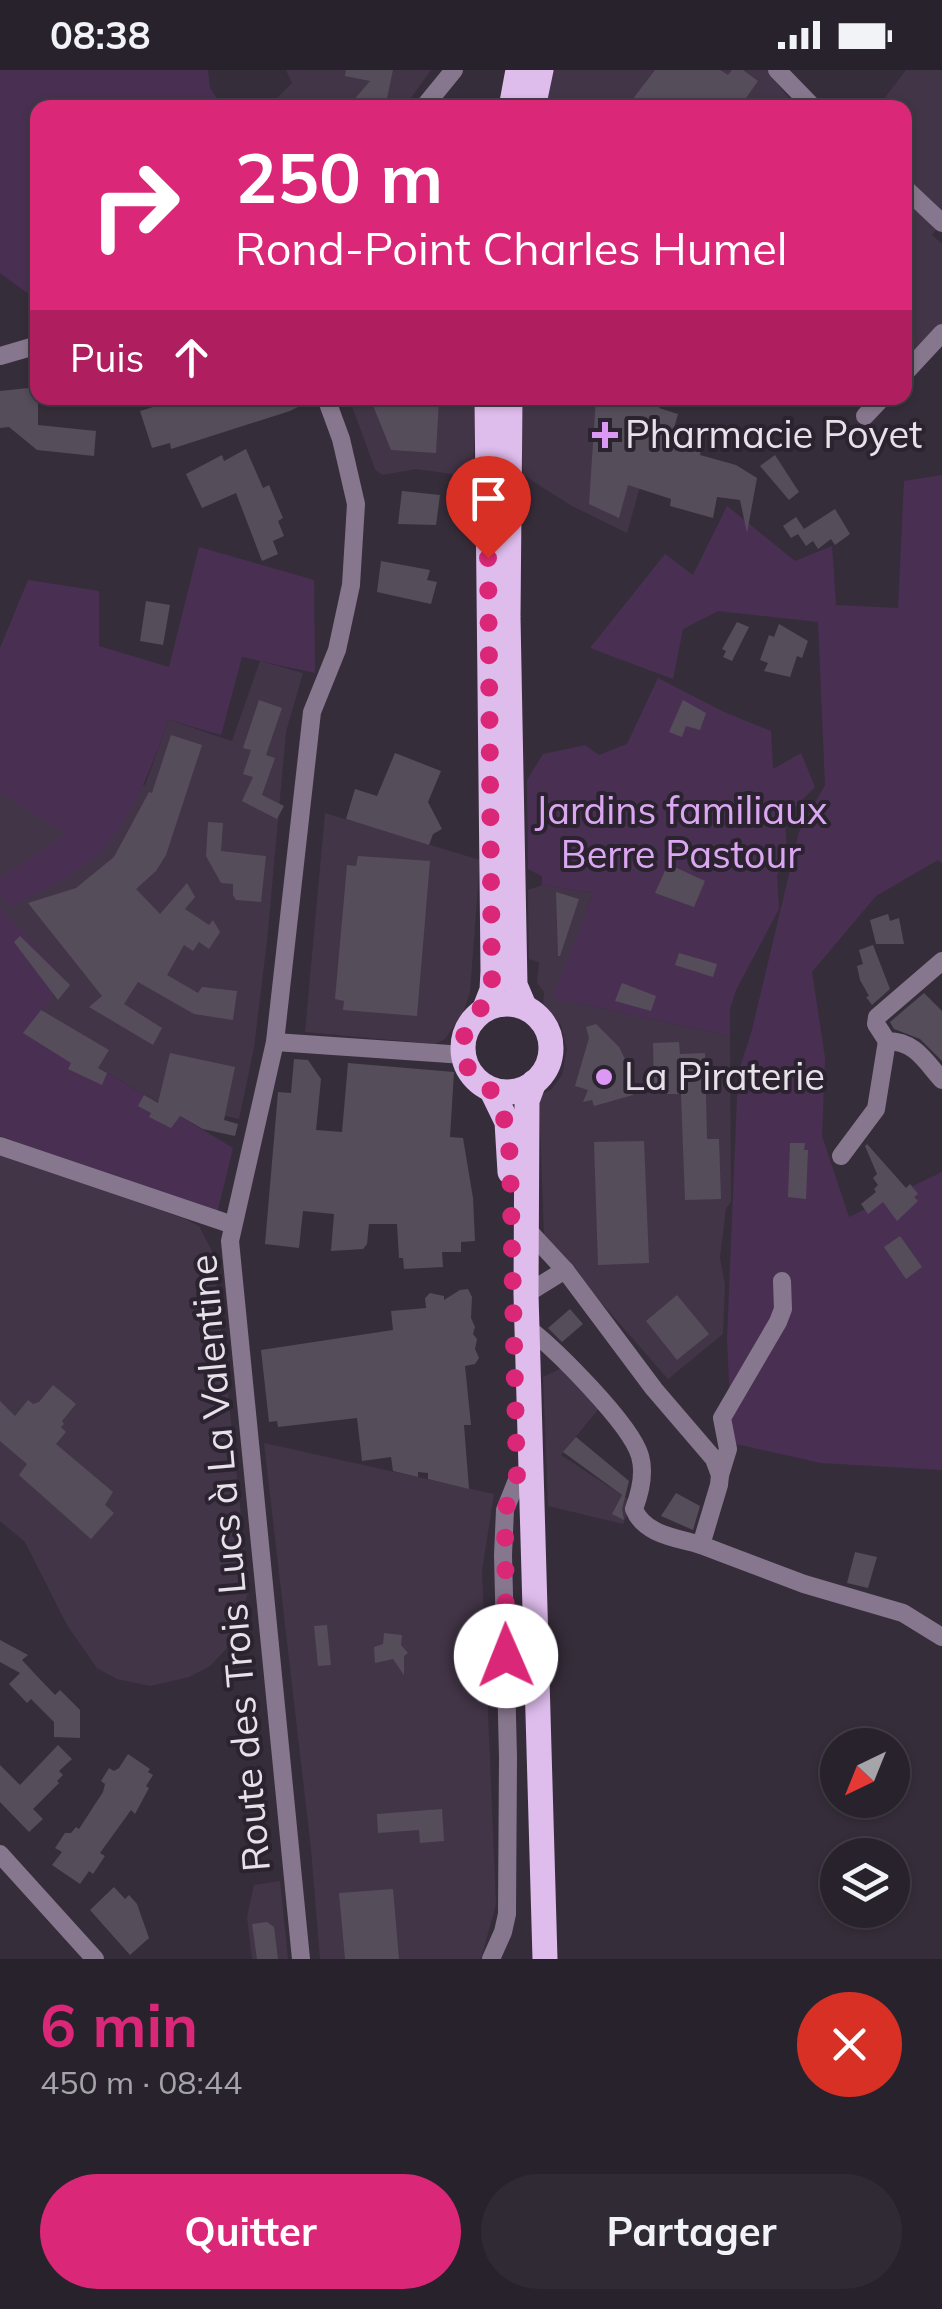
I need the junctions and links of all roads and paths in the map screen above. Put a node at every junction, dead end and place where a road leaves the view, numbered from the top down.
1 (454, 70) edge
2 (518, 70) edge
3 (540, 70) edge
4 (778, 70) edge
5 (430, 100) edge
6 (512, 100) edge
7 (534, 100) edge
8 (806, 100) edge
9 (912, 195) edge
10 (942, 223) edge
11 (942, 333) edge
12 (30, 347) edge
13 (0, 356) edge
14 (912, 365) edge
15 (329, 405) edge
16 (487, 405) edge
17 (510, 405) edge
18 (875, 405) edge
19 (865, 416) dead end
20 (942, 961) edge
21 (524, 1006) junction
22 (484, 1008) junction
23 (887, 1041) junction
24 (275, 1042) junction
25 (464, 1055) junction
26 (942, 1080) edge
27 (534, 1082) junction
28 (492, 1091) junction
29 (0, 1146) edge
30 (841, 1156) dead end
31 (233, 1225) junction
32 (527, 1228) junction
33 (565, 1270) junction
34 (782, 1281) dead end
35 (526, 1294) junction
36 (528, 1328) junction
37 (720, 1474) junction
38 (517, 1480) junction
39 (701, 1545) junction
40 (942, 1638) edge
41 (0, 1854) edge
42 (95, 1959) edge
43 (301, 1959) edge
44 (491, 1959) edge
45 (528, 1959) edge
46 (545, 1959) edge

1 - 5 street
2 - 6 main road
3 - 7 main road
4 - 8 street
9 - 10 street
11 - 14 street
12 - 13 street
15 - 24 street, Route des Trois Lucs à La Valentine
16 - 22 main road
17 - 21 main road
18 - 19 street
20 - 23 street
21 - 22 main road
21 - 27 main road
22 - 25 main road
23 - 26 street
23 - 30 street
24 - 25 street
24 - 31 street, Route des Trois Lucs à La Valentine
25 - 28 main road
27 - 28 main road
27 - 32 main road
28 - 38 main road
29 - 31 street
31 - 43 street, Route des Trois Lucs à La Valentine
32 - 33 street
32 - 35 main road
33 - 35 street
33 - 37 street
34 - 37 street
35 - 36 main road
36 - 39 street
36 - 46 main road
37 - 39 street
38 - 44 street
38 - 45 main road
39 - 40 street
41 - 42 street

